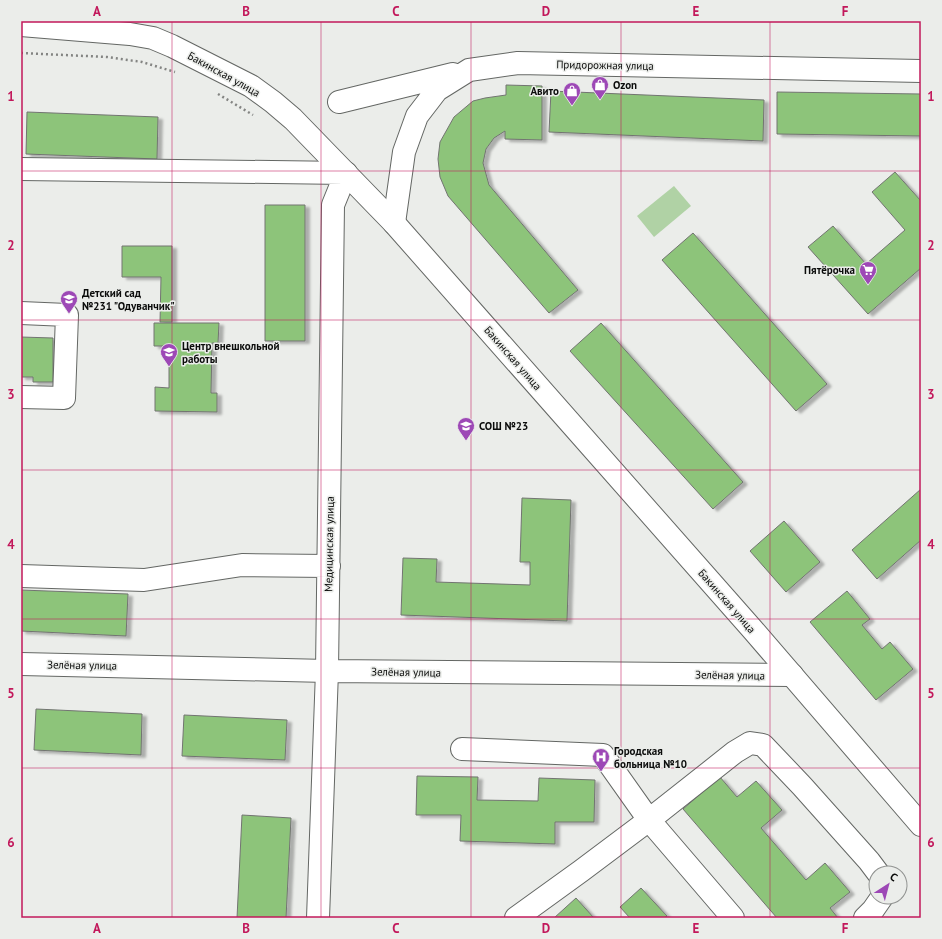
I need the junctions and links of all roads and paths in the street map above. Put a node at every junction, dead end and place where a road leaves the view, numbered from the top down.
1 (21, 25) edge
2 (21, 53) edge
3 (469, 70) junction
4 (921, 71) edge
5 (178, 73) dead end
6 (217, 94) dead end
7 (339, 102) dead end
8 (255, 116) dead end
9 (21, 169) edge
10 (346, 173) junction
11 (394, 223) junction
12 (21, 313) edge
13 (21, 397) edge
14 (329, 566) junction
15 (21, 576) edge
16 (21, 664) edge
17 (327, 671) junction
18 (792, 676) junction
19 (462, 749) dead end
20 (649, 820) junction
21 (921, 826) edge
22 (872, 865) edge
23 (876, 905) edge
24 (318, 918) edge
25 (516, 918) edge
26 (733, 918) edge
27 (864, 918) edge

1 - 10 street, Бакинская улица
2 - 5 path
3 - 4 street, Придорожная улица
3 - 7 street
3 - 11 street, Придорожная улица
6 - 8 path
9 - 10 street
10 - 11 street, Бакинская улица
10 - 14 street, Медицинская улица
11 - 18 street, Бакинская улица
12 - 13 street
14 - 15 street
14 - 17 street, Медицинская улица
16 - 17 street, Зелёная улица
17 - 18 street, Зелёная улица
17 - 24 street, Медицинская улица
18 - 21 street, Бакинская улица
19 - 20 street
20 - 22 street
20 - 25 street
20 - 26 street
23 - 27 street

